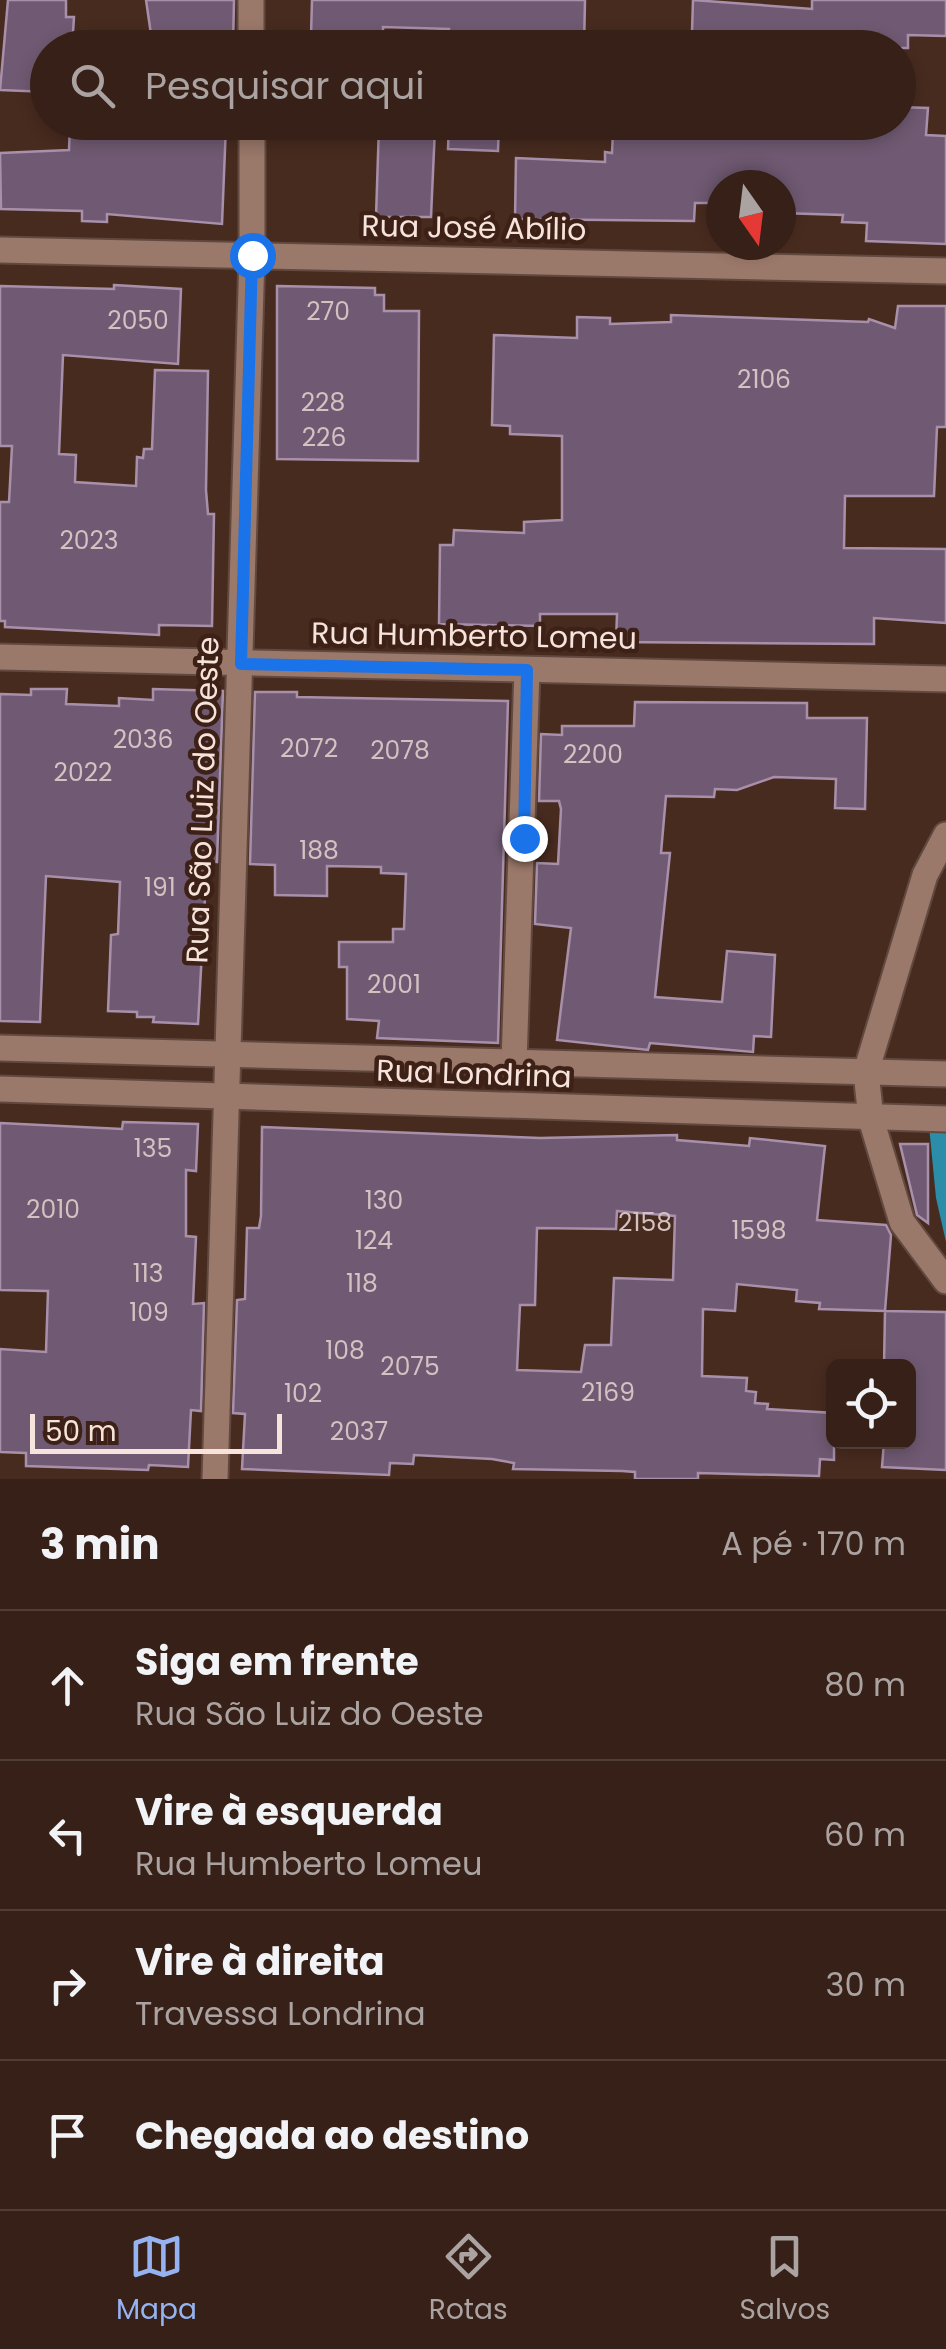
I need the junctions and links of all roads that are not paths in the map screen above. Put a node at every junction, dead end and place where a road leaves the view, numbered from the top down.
1 (251, 0) edge
2 (252, 30) edge
3 (252, 140) edge
4 (0, 250) edge
5 (252, 255) junction
6 (946, 271) edge
7 (0, 657) edge
8 (241, 664) junction
9 (527, 670) junction
10 (946, 679) edge
11 (946, 835) edge
12 (0, 1048) edge
13 (226, 1057) junction
14 (514, 1062) junction
15 (866, 1072) junction
16 (946, 1074) edge
17 (0, 1089) edge
18 (226, 1099) junction
19 (870, 1119) junction
20 (946, 1119) edge
21 (946, 1282) edge
22 (215, 1479) edge

1 - 2 street
3 - 5 street, Rua São Luiz do Oeste
4 - 5 street, Rua José Abílio
5 - 6 street, Rua José Abílio
5 - 8 street, Rua São Luiz do Oeste
7 - 8 street, Rua Humberto Lomeu
8 - 9 street, Rua Humberto Lomeu
8 - 13 street, Rua São Luiz do Oeste
9 - 10 street, Rua Humberto Lomeu
9 - 14 street
11 - 15 street
12 - 13 street, Rua Londrina
13 - 14 street, Rua Londrina
13 - 18 street, Rua São Luiz do Oeste
14 - 15 street, Rua Londrina
15 - 16 street, Rua Londrina
15 - 19 street
17 - 18 street, Rua Londrina
18 - 19 street, Rua Londrina
18 - 22 street, Rua São Luiz do Oeste
19 - 20 street, Rua Londrina
19 - 21 street

